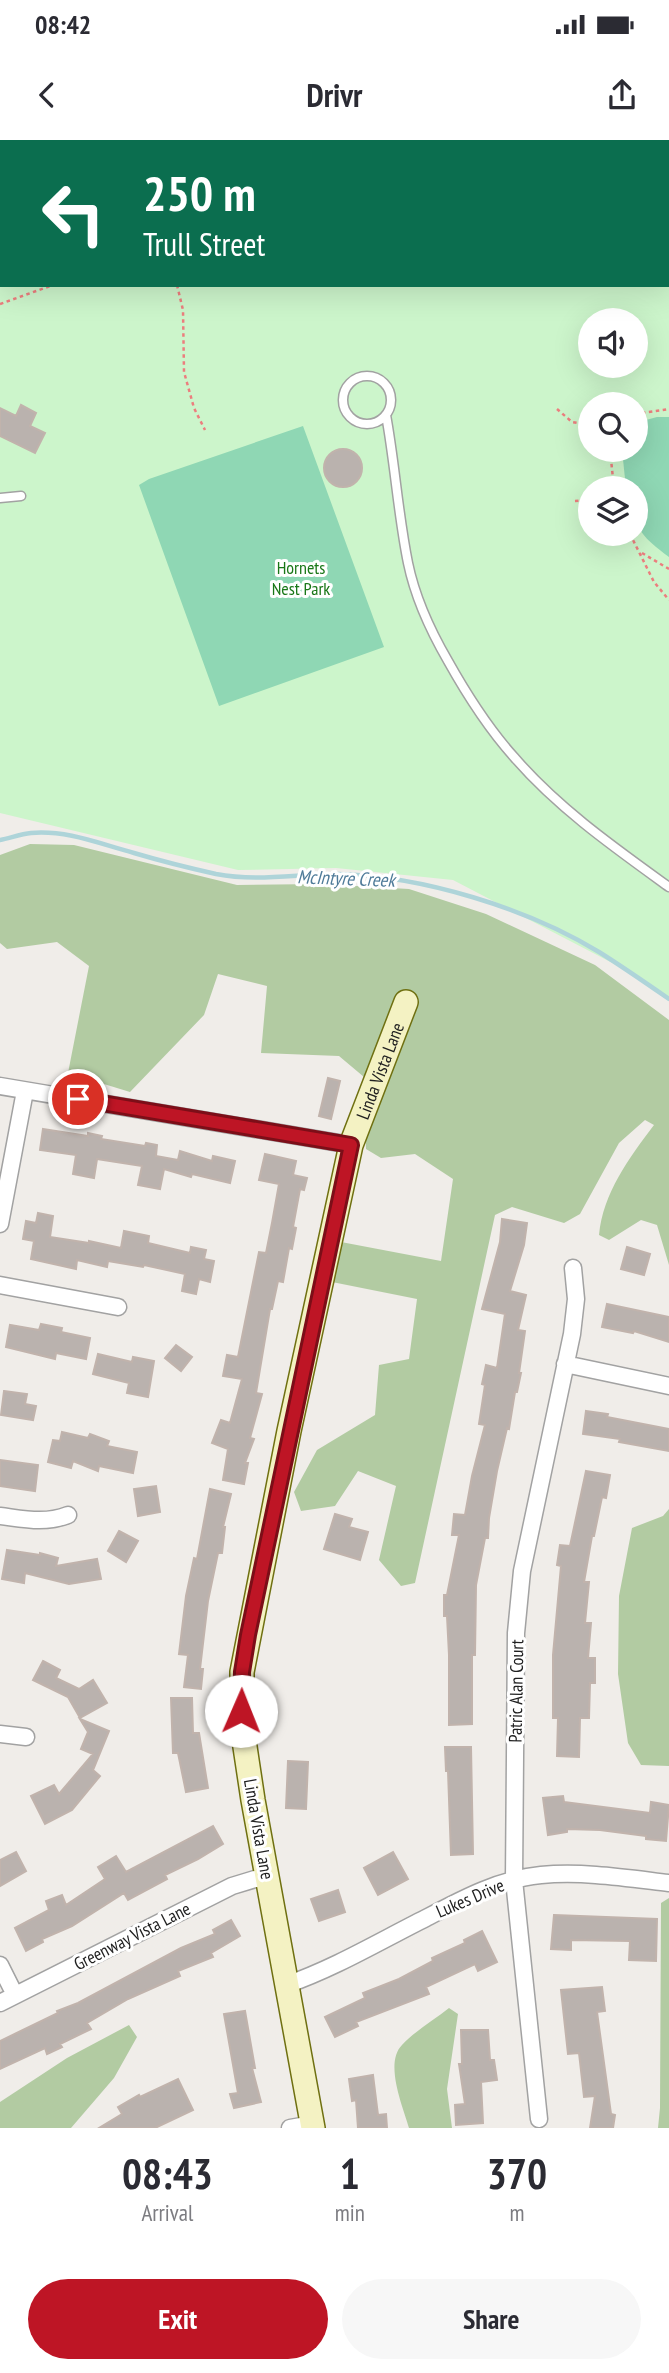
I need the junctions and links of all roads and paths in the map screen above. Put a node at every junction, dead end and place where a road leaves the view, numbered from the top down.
1 (47, 287) edge
2 (177, 287) edge
3 (0, 304) edge
4 (557, 409) dead end
5 (669, 409) edge
6 (648, 412) edge
7 (386, 415) junction
8 (578, 423) edge
9 (205, 430) dead end
10 (21, 496) dead end
11 (0, 498) edge
12 (575, 501) dead end
13 (578, 501) edge
14 (637, 546) edge
15 (640, 552) junction
16 (669, 569) edge
17 (669, 600) edge
18 (669, 887) edge
19 (406, 1002) dead end
20 (0, 1086) edge
21 (25, 1091) junction
22 (351, 1145) junction
23 (0, 1224) edge
24 (573, 1268) dead end
25 (0, 1285) edge
26 (118, 1307) dead end
27 (565, 1364) junction
28 (669, 1386) edge
29 (68, 1515) dead end
30 (0, 1516) edge
31 (0, 1734) edge
32 (26, 1737) dead end
33 (267, 1879) junction
34 (514, 1880) junction
35 (669, 1882) edge
36 (0, 1965) edge
37 (286, 1985) junction
38 (7, 1999) edge
39 (539, 2119) dead end
40 (305, 2127) edge

1 - 3 path
2 - 9 path
4 - 8 path
5 - 6 path
7 - 7 lane
7 - 18 lane
10 - 11 lane
12 - 13 path
14 - 15 path
15 - 16 path
15 - 17 path
19 - 22 street, Linda Vista Lane
20 - 21 street
21 - 22 street
21 - 23 street
22 - 33 street, Linda Vista Lane
24 - 27 street, Patric Alan Court
25 - 26 street
27 - 28 street
27 - 34 street, Patric Alan Court
29 - 30 street
31 - 32 street
33 - 37 street, Linda Vista Lane
33 - 38 street, Greenway Vista Lane
34 - 35 street, Lukes Drive
34 - 37 street, Lukes Drive
34 - 39 street, Patric Alan Court
36 - 38 street
37 - 40 street, Linda Vista Lane

